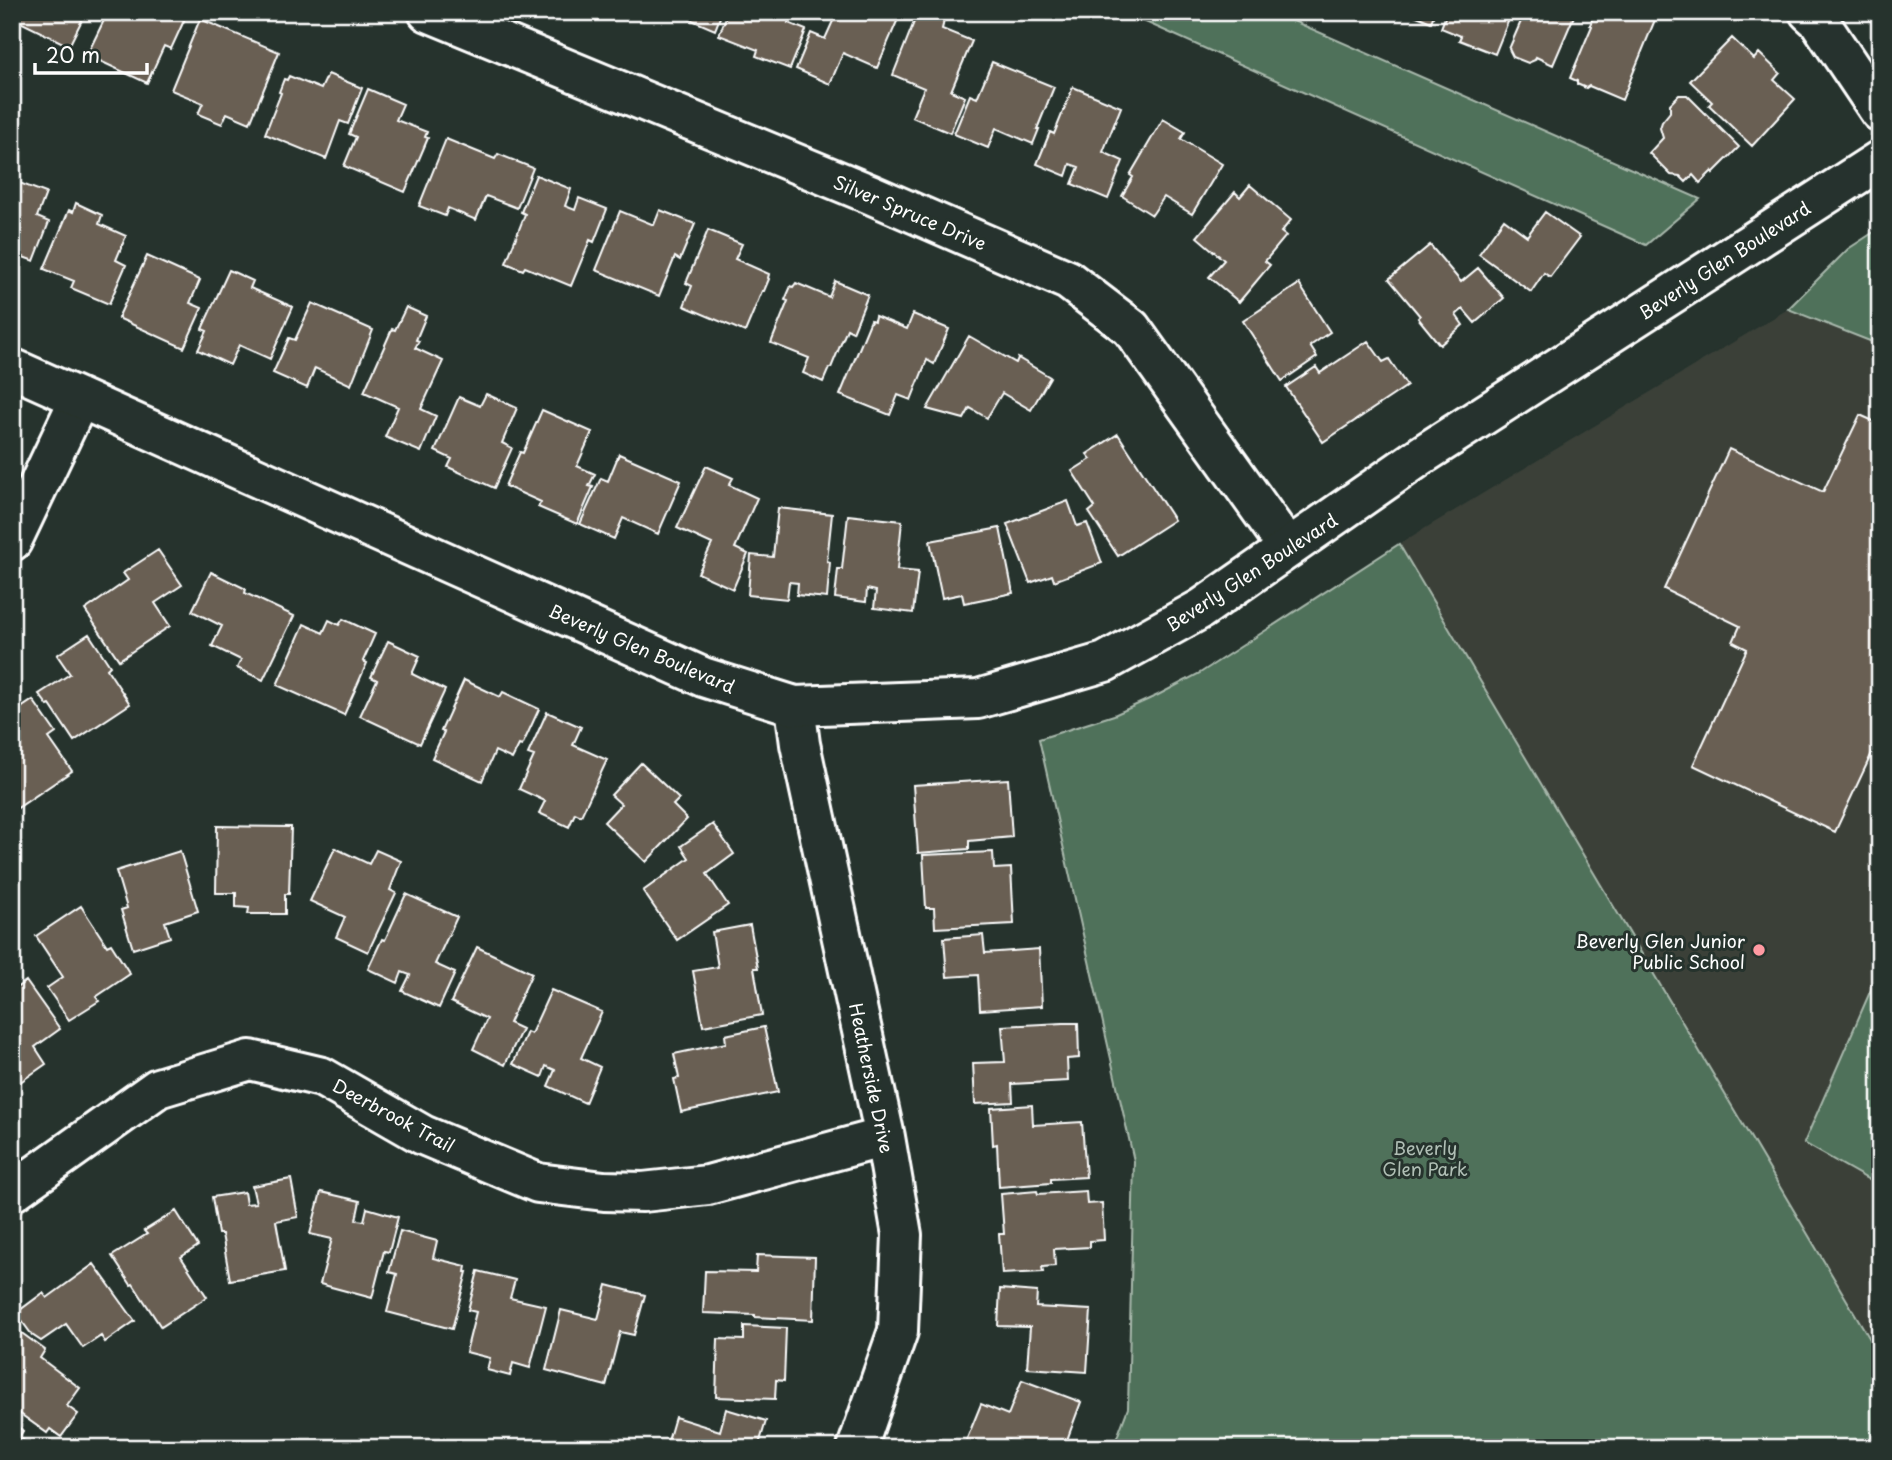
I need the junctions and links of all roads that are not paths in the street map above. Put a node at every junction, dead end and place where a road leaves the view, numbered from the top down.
1 (428, 12) edge
2 (1809, 12) edge
3 (1880, 111) edge
4 (1880, 160) edge
5 (12, 368) edge
6 (79, 400) junction
7 (12, 541) edge
8 (1288, 548) junction
9 (795, 706) junction
10 (885, 1137) junction
11 (12, 1192) edge
12 (857, 1448) edge

1 - 8 street, Silver Spruce Drive
2 - 3 street
4 - 8 street, Beverly Glen Boulevard
5 - 6 street, Beverly Glen Boulevard
6 - 7 street
6 - 9 street, Beverly Glen Boulevard
8 - 9 street, Beverly Glen Boulevard
9 - 10 street, Heatherside Drive
10 - 11 street, Deerbrook Trail
10 - 12 street, Heatherside Drive

